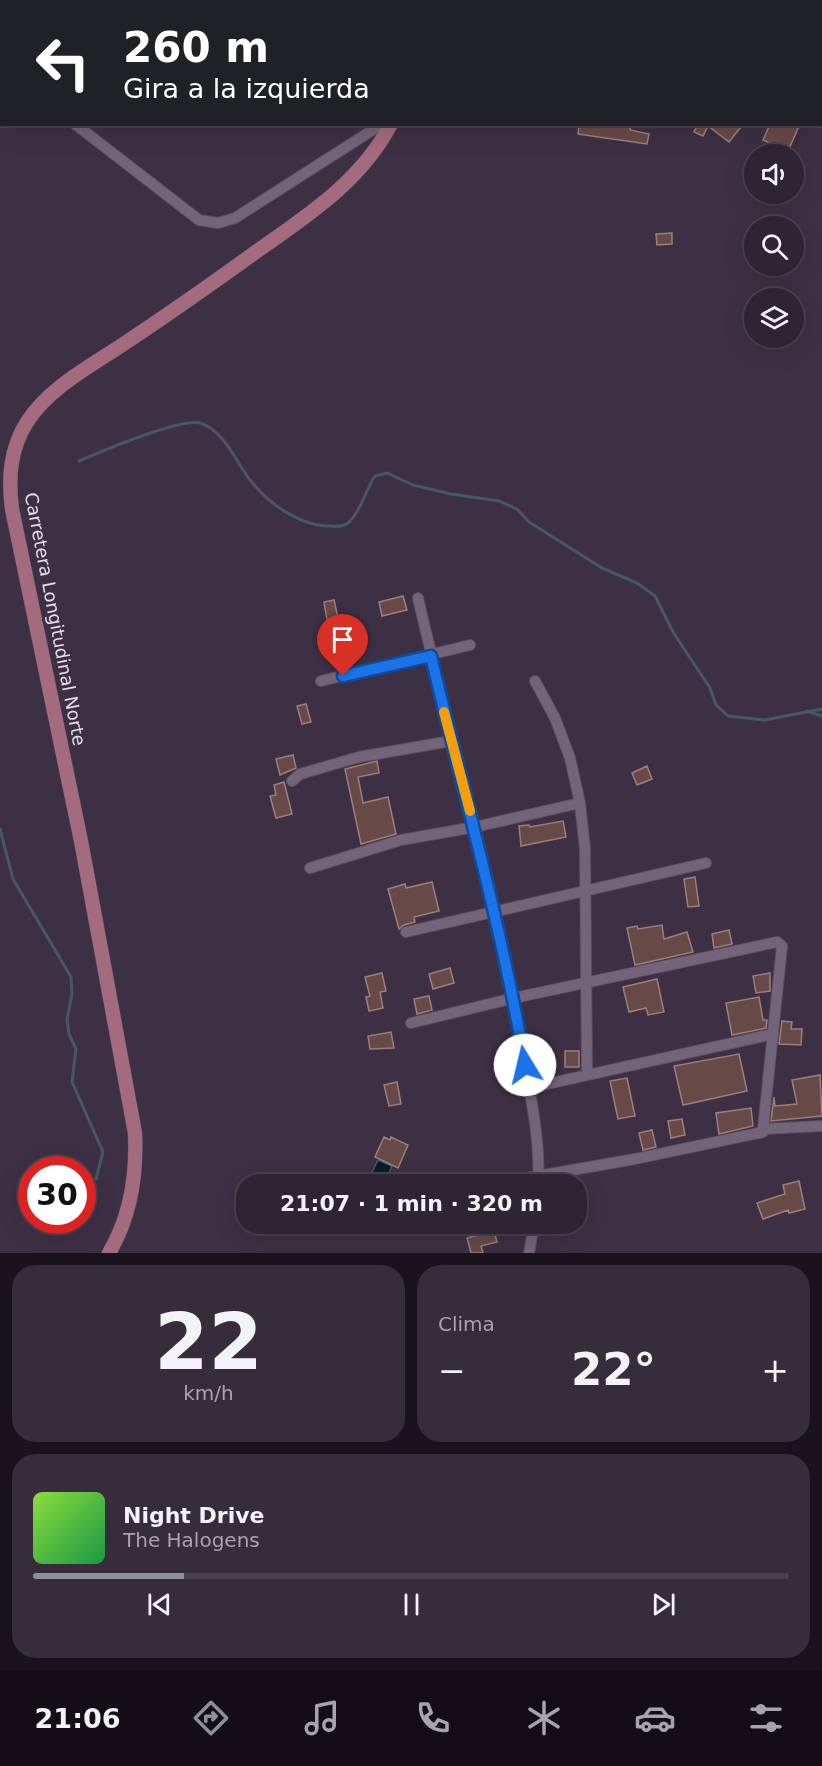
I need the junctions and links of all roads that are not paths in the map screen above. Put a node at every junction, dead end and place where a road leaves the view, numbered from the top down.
1 (78, 126) edge
2 (379, 126) edge
3 (389, 126) edge
4 (418, 598) dead end
5 (470, 645) dead end
6 (431, 656) junction
7 (321, 681) dead end
8 (535, 681) dead end
9 (451, 741) junction
10 (292, 781) dead end
11 (580, 803) junction
12 (475, 827) junction
13 (706, 863) dead end
14 (310, 868) dead end
15 (586, 892) junction
16 (496, 913) junction
17 (406, 932) dead end
18 (587, 983) junction
19 (514, 998) junction
20 (411, 1023) dead end
21 (773, 1034) junction
22 (587, 1074) junction
23 (529, 1088) junction
24 (822, 1126) edge
25 (762, 1129) junction
26 (538, 1174) edge
27 (570, 1174) edge
28 (532, 1234) edge
29 (110, 1253) edge
30 (529, 1253) edge

1 - 2 street
3 - 29 main road, Carretera Longitudinal Norte
4 - 6 street
5 - 6 street
6 - 7 street
6 - 9 street
8 - 11 street
9 - 10 street
9 - 12 street
11 - 12 street
11 - 15 street
12 - 14 street
12 - 16 street
13 - 15 street
15 - 16 street
15 - 18 street
16 - 17 street
16 - 19 street
18 - 19 street
18 - 21 street
18 - 22 street
19 - 20 street
19 - 23 street
21 - 22 street
21 - 25 street
22 - 23 street
23 - 26 street
24 - 25 street
25 - 27 street
28 - 30 street

